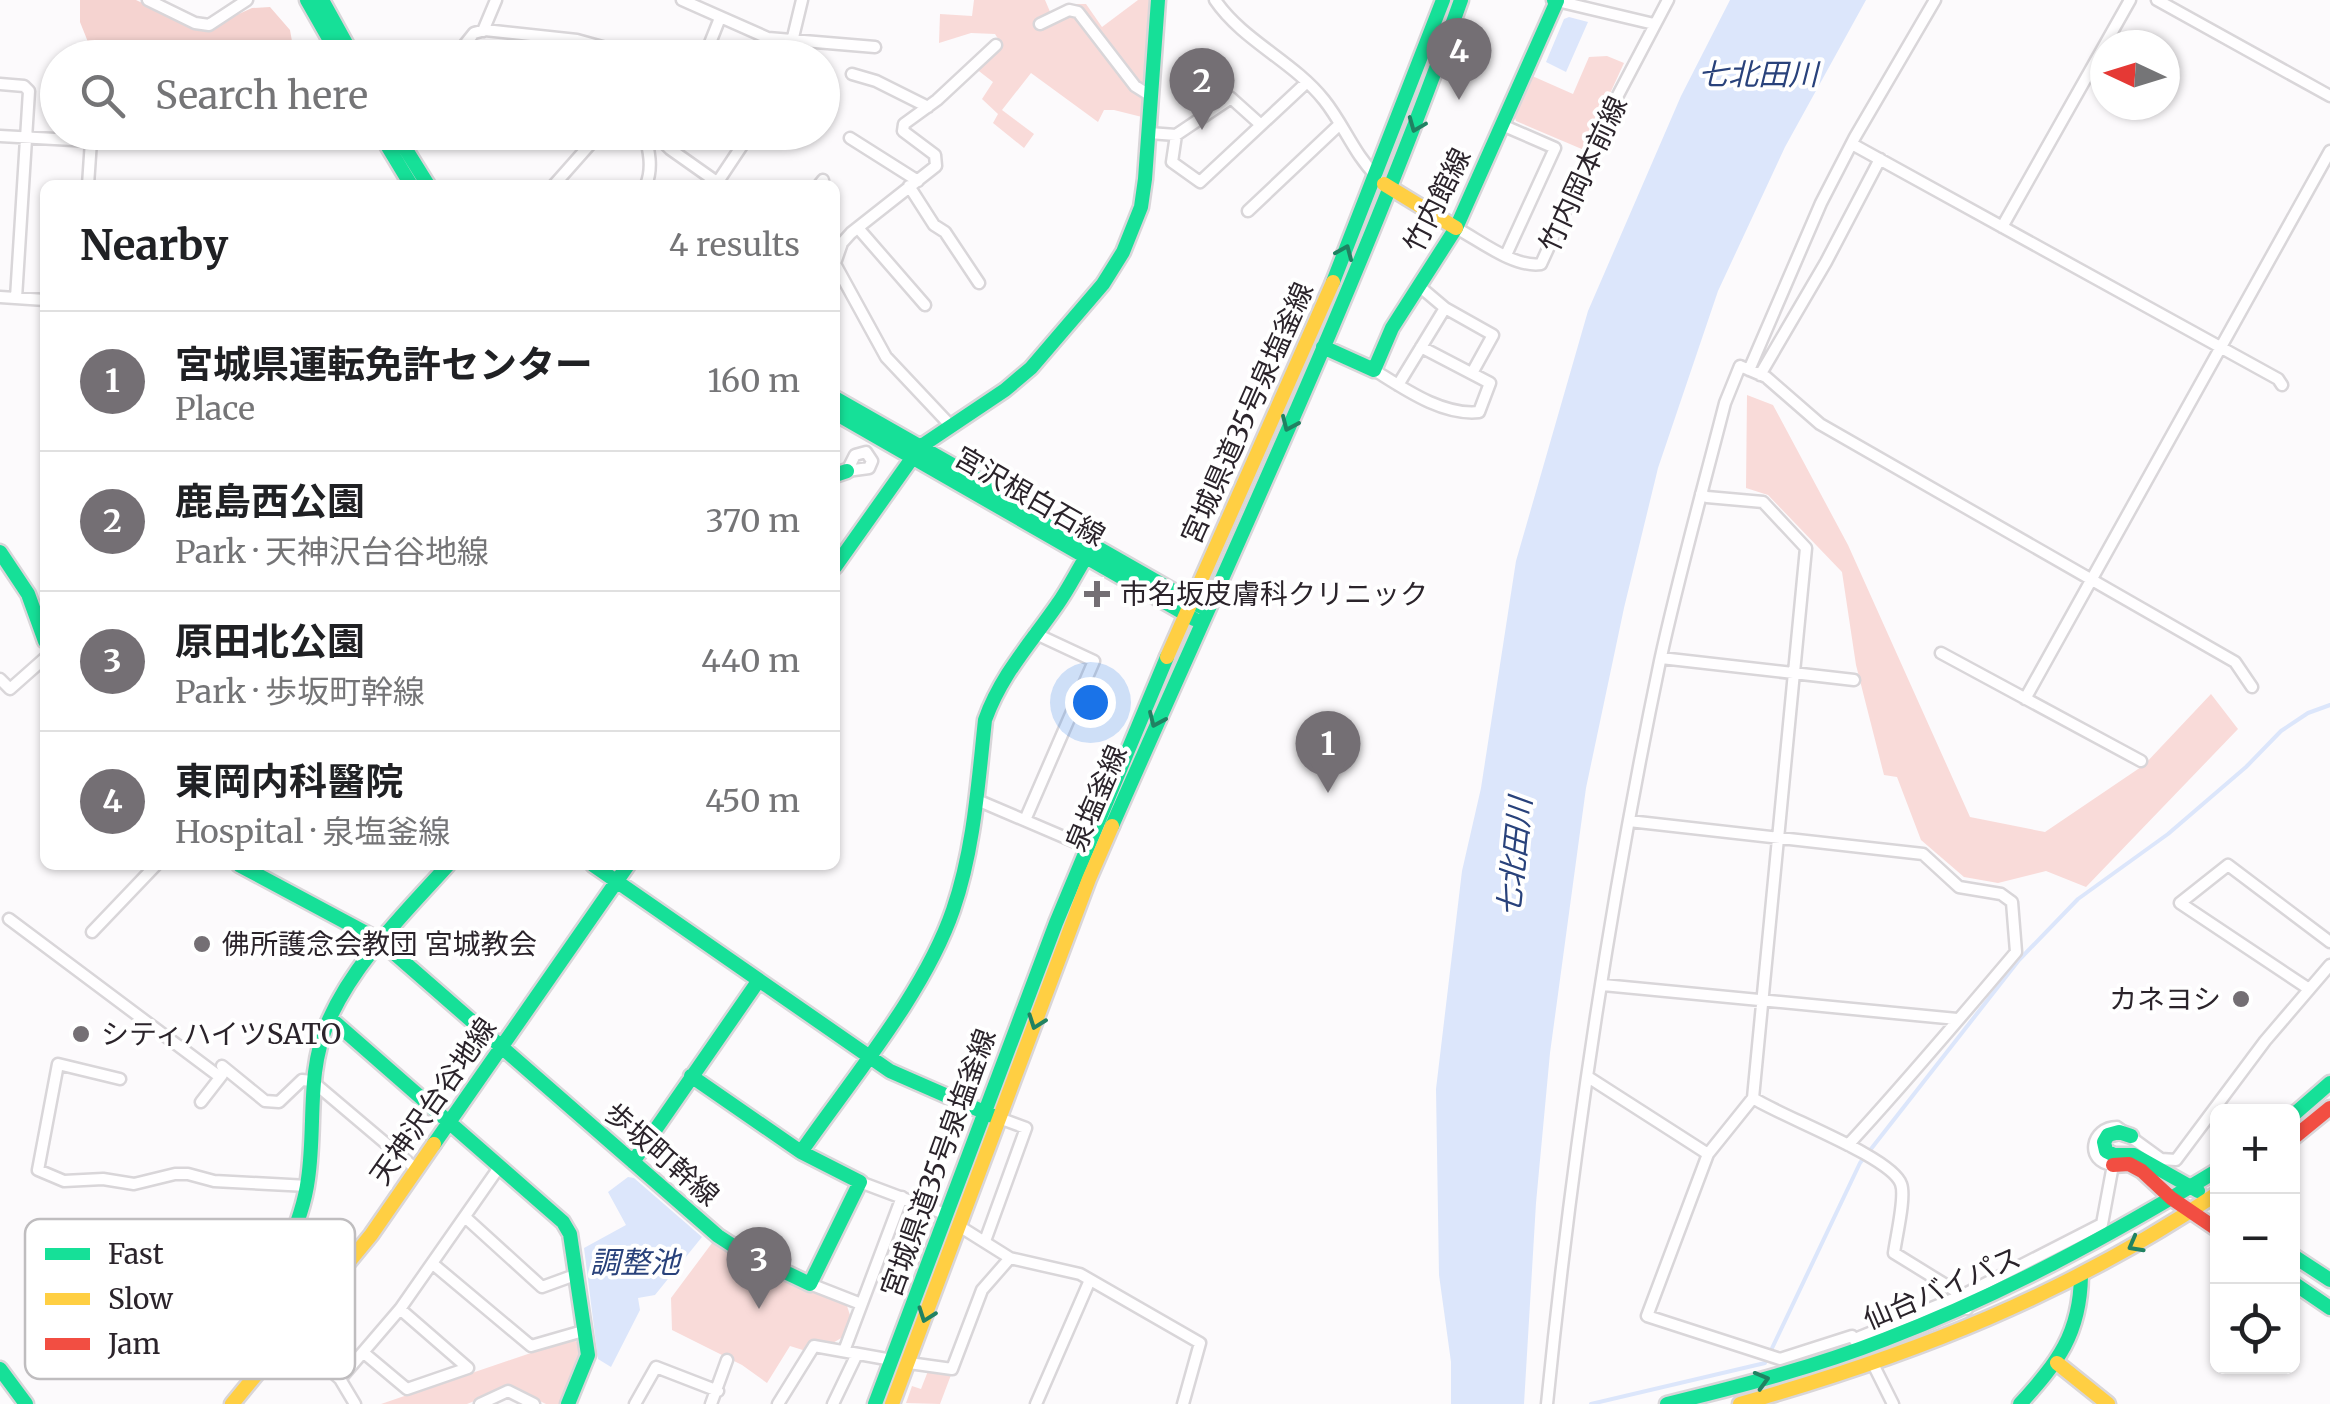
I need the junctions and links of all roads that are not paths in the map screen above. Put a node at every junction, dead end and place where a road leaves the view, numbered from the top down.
1 (148, 0) edge
2 (247, 0) edge
3 (307, 0) edge
4 (322, 0) edge
5 (496, 0) edge
6 (682, 0) edge
7 (802, 0) edge
8 (1158, 0) edge
9 (1215, 0) edge
10 (1443, 0) edge
11 (1461, 0) edge
12 (1556, 0) edge
13 (1668, 0) edge
14 (1936, 0) edge
15 (2130, 0) edge
16 (2156, 0) edge
17 (720, 18) junction
18 (1040, 24) dead end
19 (1654, 24) junction
20 (483, 30) junction
21 (330, 40) edge
22 (344, 40) edge
23 (468, 40) edge
24 (577, 40) edge
25 (711, 40) edge
26 (783, 40) edge
27 (790, 40) edge
28 (840, 45) edge
29 (996, 45) dead end
30 (875, 47) dead end
31 (852, 74) dead end
32 (1306, 83) junction
33 (0, 84) edge
34 (1151, 96) junction
35 (2330, 96) edge
36 (928, 107) junction
37 (1260, 124) junction
38 (1340, 124) junction
39 (1502, 124) junction
40 (1149, 133) junction
41 (1176, 135) junction
42 (0, 136) edge
43 (26, 137) junction
44 (40, 138) edge
45 (850, 138) dead end
46 (1852, 144) junction
47 (90, 150) edge
48 (391, 150) edge
49 (406, 150) edge
50 (585, 150) edge
51 (648, 150) edge
52 (676, 150) edge
53 (740, 150) edge
54 (2330, 151) edge
55 (1880, 159) junction
56 (1377, 176) junction
57 (88, 180) edge
58 (408, 180) edge
59 (425, 180) edge
60 (558, 180) edge
61 (648, 180) edge
62 (714, 180) edge
63 (721, 180) edge
64 (914, 184) junction
65 (1389, 189) junction
66 (1248, 211) dead end
67 (2002, 227) junction
68 (858, 228) junction
69 (1456, 228) junction
70 (840, 248) edge
71 (1506, 256) junction
72 (840, 272) edge
73 (978, 283) dead end
74 (1419, 286) junction
75 (0, 297) edge
76 (16, 298) junction
77 (40, 300) edge
78 (925, 304) dead end
79 (1445, 308) junction
80 (1422, 346) junction
81 (1323, 347) junction
82 (2221, 347) junction
83 (1374, 370) junction
84 (1754, 372) junction
85 (1472, 373) junction
86 (2282, 384) dead end
87 (1398, 385) junction
88 (840, 401) edge
89 (840, 415) edge
90 (951, 426) junction
91 (915, 452) junction
92 (1701, 494) junction
93 (0, 552) edge
94 (1086, 558) junction
95 (840, 560) edge
96 (2091, 582) junction
97 (1196, 612) junction
98 (40, 622) edge
99 (1034, 633) junction
100 (1941, 653) dead end
101 (1661, 658) junction
102 (40, 662) edge
103 (1794, 672) junction
104 (0, 679) edge
105 (1854, 680) dead end
106 (2252, 687) dead end
107 (5, 693) edge
108 (2026, 699) junction
109 (2141, 761) dead end
110 (977, 800) junction
111 (1025, 820) junction
112 (1629, 821) junction
113 (1779, 836) junction
114 (1088, 847) junction
115 (151, 870) edge
116 (248, 870) edge
117 (443, 870) edge
118 (600, 870) edge
119 (624, 870) edge
120 (616, 882) junction
121 (8, 919) dead end
122 (92, 932) dead end
123 (379, 940) junction
124 (2330, 942) edge
125 (2330, 965) edge
126 (759, 980) junction
127 (1602, 985) junction
128 (2309, 989) junction
129 (1762, 1000) junction
130 (330, 1018) junction
131 (1956, 1019) junction
132 (501, 1048) junction
133 (867, 1056) junction
134 (222, 1071) junction
135 (691, 1076) junction
136 (1588, 1077) junction
137 (120, 1079) dead end
138 (312, 1080) junction
139 (2330, 1083) edge
140 (1753, 1098) junction
141 (201, 1102) dead end
142 (2330, 1108) edge
143 (2300, 1109) edge
144 (992, 1115) junction
145 (450, 1123) junction
146 (2300, 1132) edge
147 (2131, 1136) junction
148 (1850, 1146) junction
149 (801, 1152) junction
150 (1708, 1154) junction
151 (633, 1162) junction
152 (2113, 1165) junction
153 (500, 1166) junction
154 (416, 1168) junction
155 (2210, 1175) edge
156 (860, 1182) junction
157 (308, 1186) junction
158 (2190, 1187) junction
159 (2210, 1196) edge
160 (902, 1197) junction
161 (2171, 1198) junction
162 (2210, 1201) edge
163 (2190, 1211) junction
164 (946, 1214) junction
165 (465, 1217) junction
166 (299, 1219) edge
167 (2210, 1225) edge
168 (960, 1226) junction
169 (985, 1241) junction
170 (355, 1255) edge
171 (1010, 1258) junction
172 (2300, 1260) edge
173 (433, 1264) junction
174 (576, 1275) junction
175 (2081, 1276) junction
176 (1090, 1280) junction
177 (2330, 1280) edge
178 (810, 1284) junction
179 (2295, 1284) edge
180 (1964, 1302) junction
181 (861, 1304) junction
182 (2330, 1308) edge
183 (400, 1309) junction
184 (583, 1331) junction
185 (1858, 1345) junction
186 (844, 1351) junction
187 (364, 1353) junction
188 (857, 1354) junction
189 (726, 1360) dead end
190 (892, 1360) junction
191 (355, 1363) edge
192 (909, 1363) junction
193 (2058, 1363) junction
194 (1874, 1366) junction
195 (0, 1368) edge
196 (253, 1379) edge
197 (340, 1379) edge
198 (718, 1390) junction
199 (26, 1404) edge
200 (232, 1404) edge
201 (355, 1404) edge
202 (480, 1404) edge
203 (534, 1404) edge
204 (568, 1404) edge
205 (635, 1404) edge
206 (711, 1404) edge
207 (778, 1404) edge
208 (833, 1404) edge
209 (876, 1404) edge
210 (892, 1404) edge
211 (1036, 1404) edge
212 (1184, 1404) edge
213 (1547, 1404) edge
214 (1667, 1404) edge
215 (1740, 1404) edge
216 (1893, 1404) edge
217 (2020, 1404) edge
218 (2108, 1404) edge

1 - 2 street
3 - 21 main road
4 - 22 main road
5 - 20 street
6 - 17 street
7 - 27 street
8 - 34 main road
9 - 32 street
10 - 56 main road, 宮城県道35号泉塩釜線
11 -> 65 main road, 泉塩釜線
12 - 19 street
12 - 39 main road, 竹内館線
13 - 19 street, 竹内岡本前線
14 - 46 street
15 - 67 street
16 - 35 street
17 - 25 street
17 - 26 street
18 - 34 street
19 - 71 street, 竹内岡本前線
20 - 23 street
20 - 24 street
28 - 30 street
29 - 36 street
31 - 36 street
32 - 37 street
32 - 38 street
33 - 43 street
34 - 40 main road
36 - 64 street
37 - 41 street
37 - 41 street
38 - 56 street
38 - 66 street
39 - 69 main road, 竹内館線
39 - 71 street
40 - 41 street
40 - 90 main road
42 - 43 street
43 - 44 street
43 - 76 street
45 - 64 street
46 - 55 street
46 - 84 street
47 - 57 street
48 - 58 main road
49 - 59 main road
50 - 60 street
51 - 61 street
52 - 62 street
53 - 63 street
54 - 82 street
55 - 67 street
55 - 84 street
56 - 65 main road
97 -> 56 main road, 宮城県道35号泉塩釜線
64 - 68 street
64 - 73 street
65 - 69 main road
65 - 81 main road, 泉塩釜線
67 - 82 street
68 - 70 street
68 - 78 street
69 - 71 street, 竹内岡本前線
69 - 74 main road, 竹内館線
72 - 90 street
74 - 79 street
74 - 83 main road, 竹内館線
75 - 76 street
76 - 77 street
79 - 80 street
79 - 85 street
80 - 85 street
80 - 87 street
81 - 83 main road
81 -> 97 main road, 泉塩釜線
82 - 86 street
82 - 96 street
83 - 87 street
84 - 92 street
84 - 96 street
85 - 87 street
88 - 91 main road
89 - 91 main road, 宮沢根白石線
90 - 91 main road
91 - 94 main road, 宮沢根白石線
91 - 95 main road
91 - 97 main road
92 - 101 street
92 - 103 street
93 - 98 main road
94 - 97 main road, 宮沢根白石線
94 - 99 main road
96 - 106 street
96 - 108 street
97 - 114 main road, 宮城県道35号泉塩釜線
97 -> 144 main road, 泉塩釜線
99 - 110 main road
99 - 111 street
100 - 108 street
101 - 103 street
101 - 112 street
102 - 107 street
103 - 105 street
103 - 113 street
104 - 107 street
108 - 109 street
110 - 111 street
110 - 133 main road
111 - 114 street
112 - 113 street
112 - 127 street
113 - 129 street
113 - 131 street
114 - 144 main road, 宮城県道35号泉塩釜線
115 - 122 street
116 - 123 main road, 歩坂町幹線
117 - 123 main road
118 - 120 main road
119 - 120 main road, 天神沢台谷地線
120 - 126 main road
120 - 132 main road, 天神沢台谷地線
121 - 134 street
123 - 130 main road
123 - 132 main road, 歩坂町幹線
124 - 128 street
125 - 128 street
126 - 133 main road
126 - 135 main road
127 - 129 street
127 - 136 street
128 - 147 street
129 - 131 street
129 - 140 street
130 - 138 main road
130 - 145 main road
131 - 148 street
132 - 145 main road, 天神沢台谷地線
132 - 151 main road, 歩坂町幹線
133 - 144 main road
133 - 149 main road
134 - 138 street
134 - 141 street
135 - 149 main road
135 - 151 main road
136 - 150 street
136 - 213 street
137 - 157 street
138 - 154 street
138 - 157 main road
139 - 143 main road
140 - 148 street
140 - 150 street
142 - 146 main road
144 - 164 main road, 宮城県道35号泉塩釜線
144 - 168 main road, 泉塩釜線
144 - 169 street
145 - 153 main road
145 - 154 main road, 天神沢台谷地線
147 - 152 street
147 - 158 main road
148 - 180 street
149 - 156 main road
150 - 185 street
151 - 178 main road, 歩坂町幹線
152 - 161 main road
152 - 180 street
153 - 165 street
153 - 174 main road
154 - 170 main road, 天神沢台谷地線
155 - 158 main road, 仙台バイパス
156 - 160 street
156 - 178 main road
157 - 166 main road
158 - 159 main road
158 - 161 main road, 仙台バイパス
160 - 164 street
160 - 181 street
161 - 163 main road
161 - 180 main road, 仙台バイパス
162 - 163 main road, 仙台バイパス
163 - 167 main road
163 -> 175 main road, 仙台バイパス
164 - 190 main road, 宮城県道35号泉塩釜線
165 - 173 street
165 - 174 street
168 - 169 street
168 -> 192 main road, 泉塩釜線
169 - 171 street
171 - 176 street
171 - 192 street
172 - 177 main road
173 - 183 street
173 - 184 street
174 - 184 main road
175 - 193 main road
175 - 194 main road, 仙台バイパス
176 - 211 street
176 - 212 street
178 - 181 street
179 - 182 main road
180 - 185 main road, 仙台バイパス
181 - 186 street
183 - 187 street
183 - 187 street
184 - 204 main road
214 -> 185 main road, 仙台バイパス
186 - 188 street
186 - 207 street
187 - 191 street
188 - 190 street
188 - 208 street
189 - 198 street
190 - 209 main road, 宮城県道35号泉塩釜線
192 - 210 main road, 泉塩釜線
193 - 217 main road
193 - 218 main road
194 - 215 main road, 仙台バイパス
194 - 216 street
195 - 199 main road
196 - 200 main road, 天神沢台谷地線
197 - 201 street
198 - 205 street
198 - 206 street
202 - 203 street

